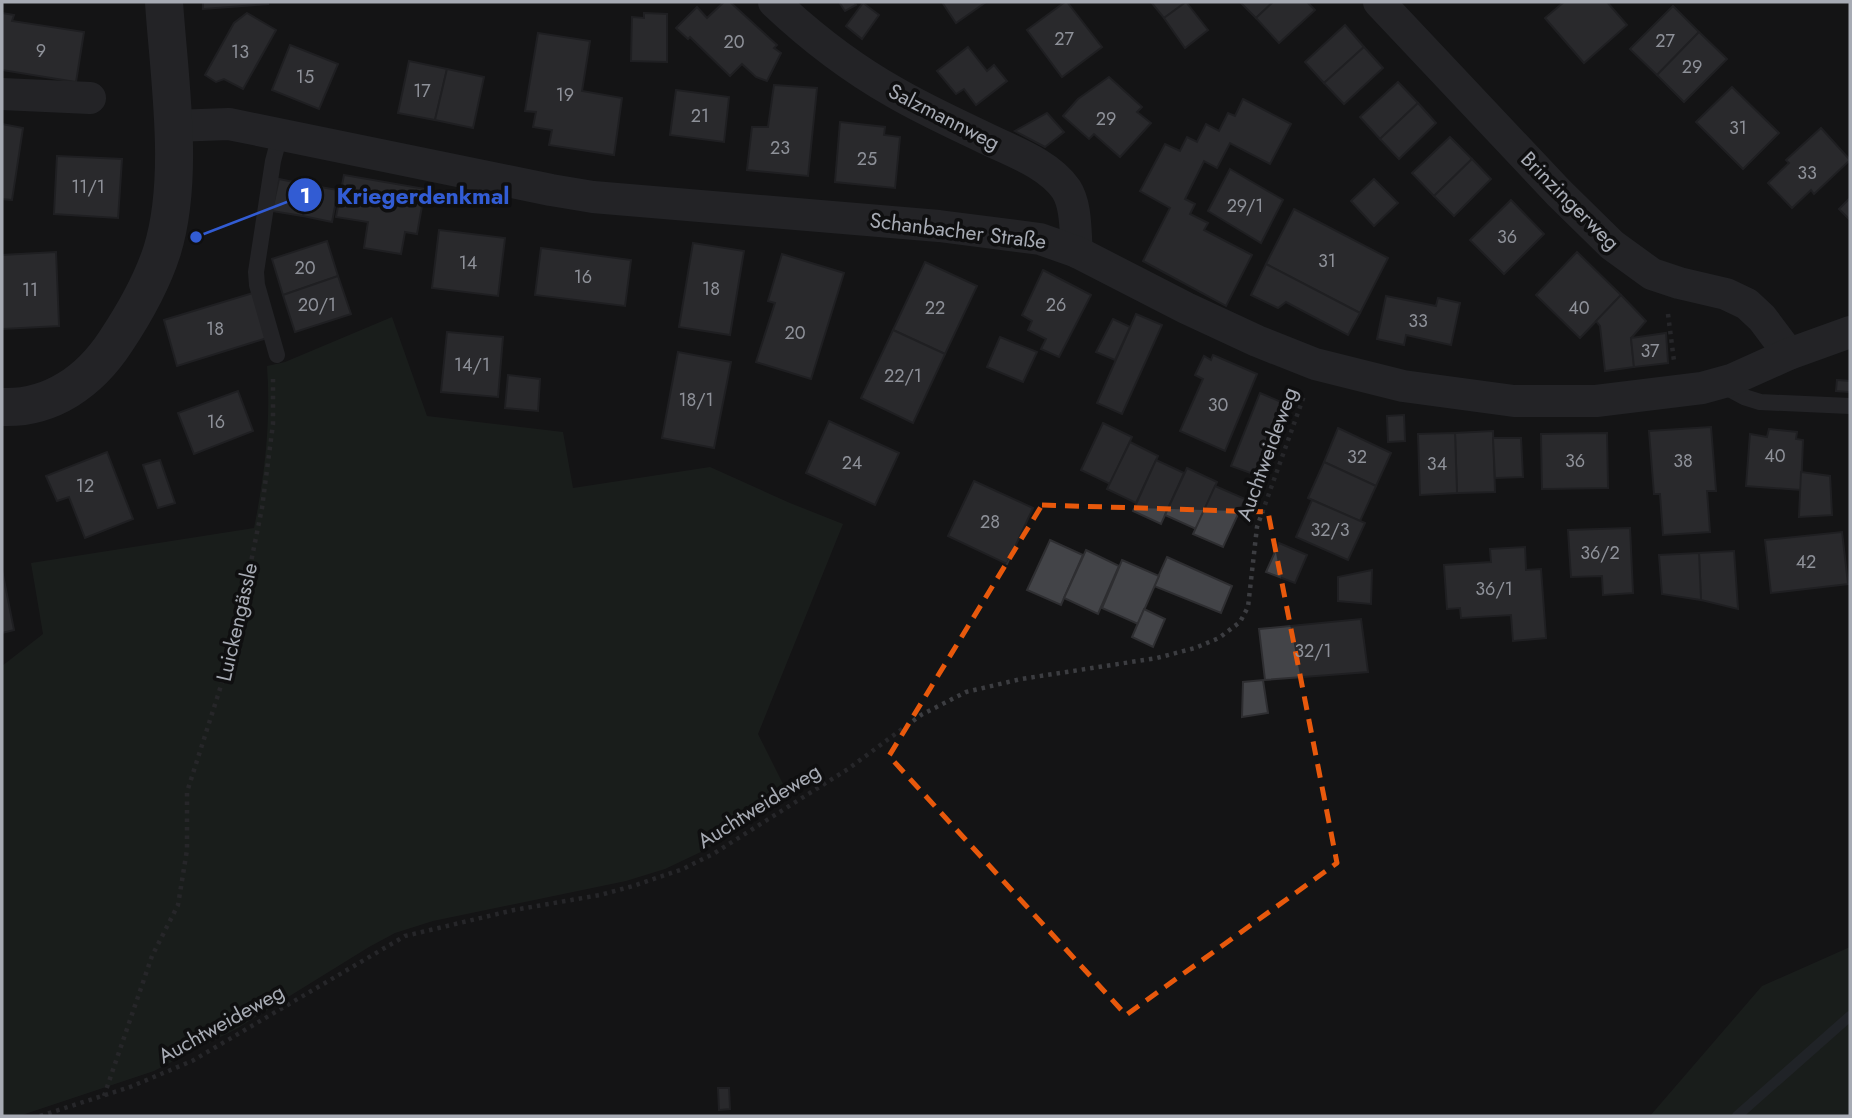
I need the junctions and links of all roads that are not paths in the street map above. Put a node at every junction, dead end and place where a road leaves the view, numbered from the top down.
1 (164, 2) edge
2 (774, 2) edge
3 (1379, 2) edge
4 (2, 94) edge
5 (90, 98) dead end
6 (173, 126) junction
7 (280, 135) junction
8 (1077, 252) junction
9 (1850, 332) edge
10 (1789, 354) junction
11 (277, 355) road end
12 (1720, 384) junction
13 (1850, 406) edge
14 (2, 407) edge

1 - 6 street
2 - 8 street, Salzmannweg
3 - 10 street, Brinzingerweg
4 - 5 street
6 - 7 street, Schanbacher Straße
6 - 14 street
7 - 8 street, Schanbacher Straße
7 - 11 lane
8 - 12 street, Schanbacher Straße
9 - 10 street, Schanbacher Straße
10 - 12 street, Schanbacher Straße
12 - 13 lane

